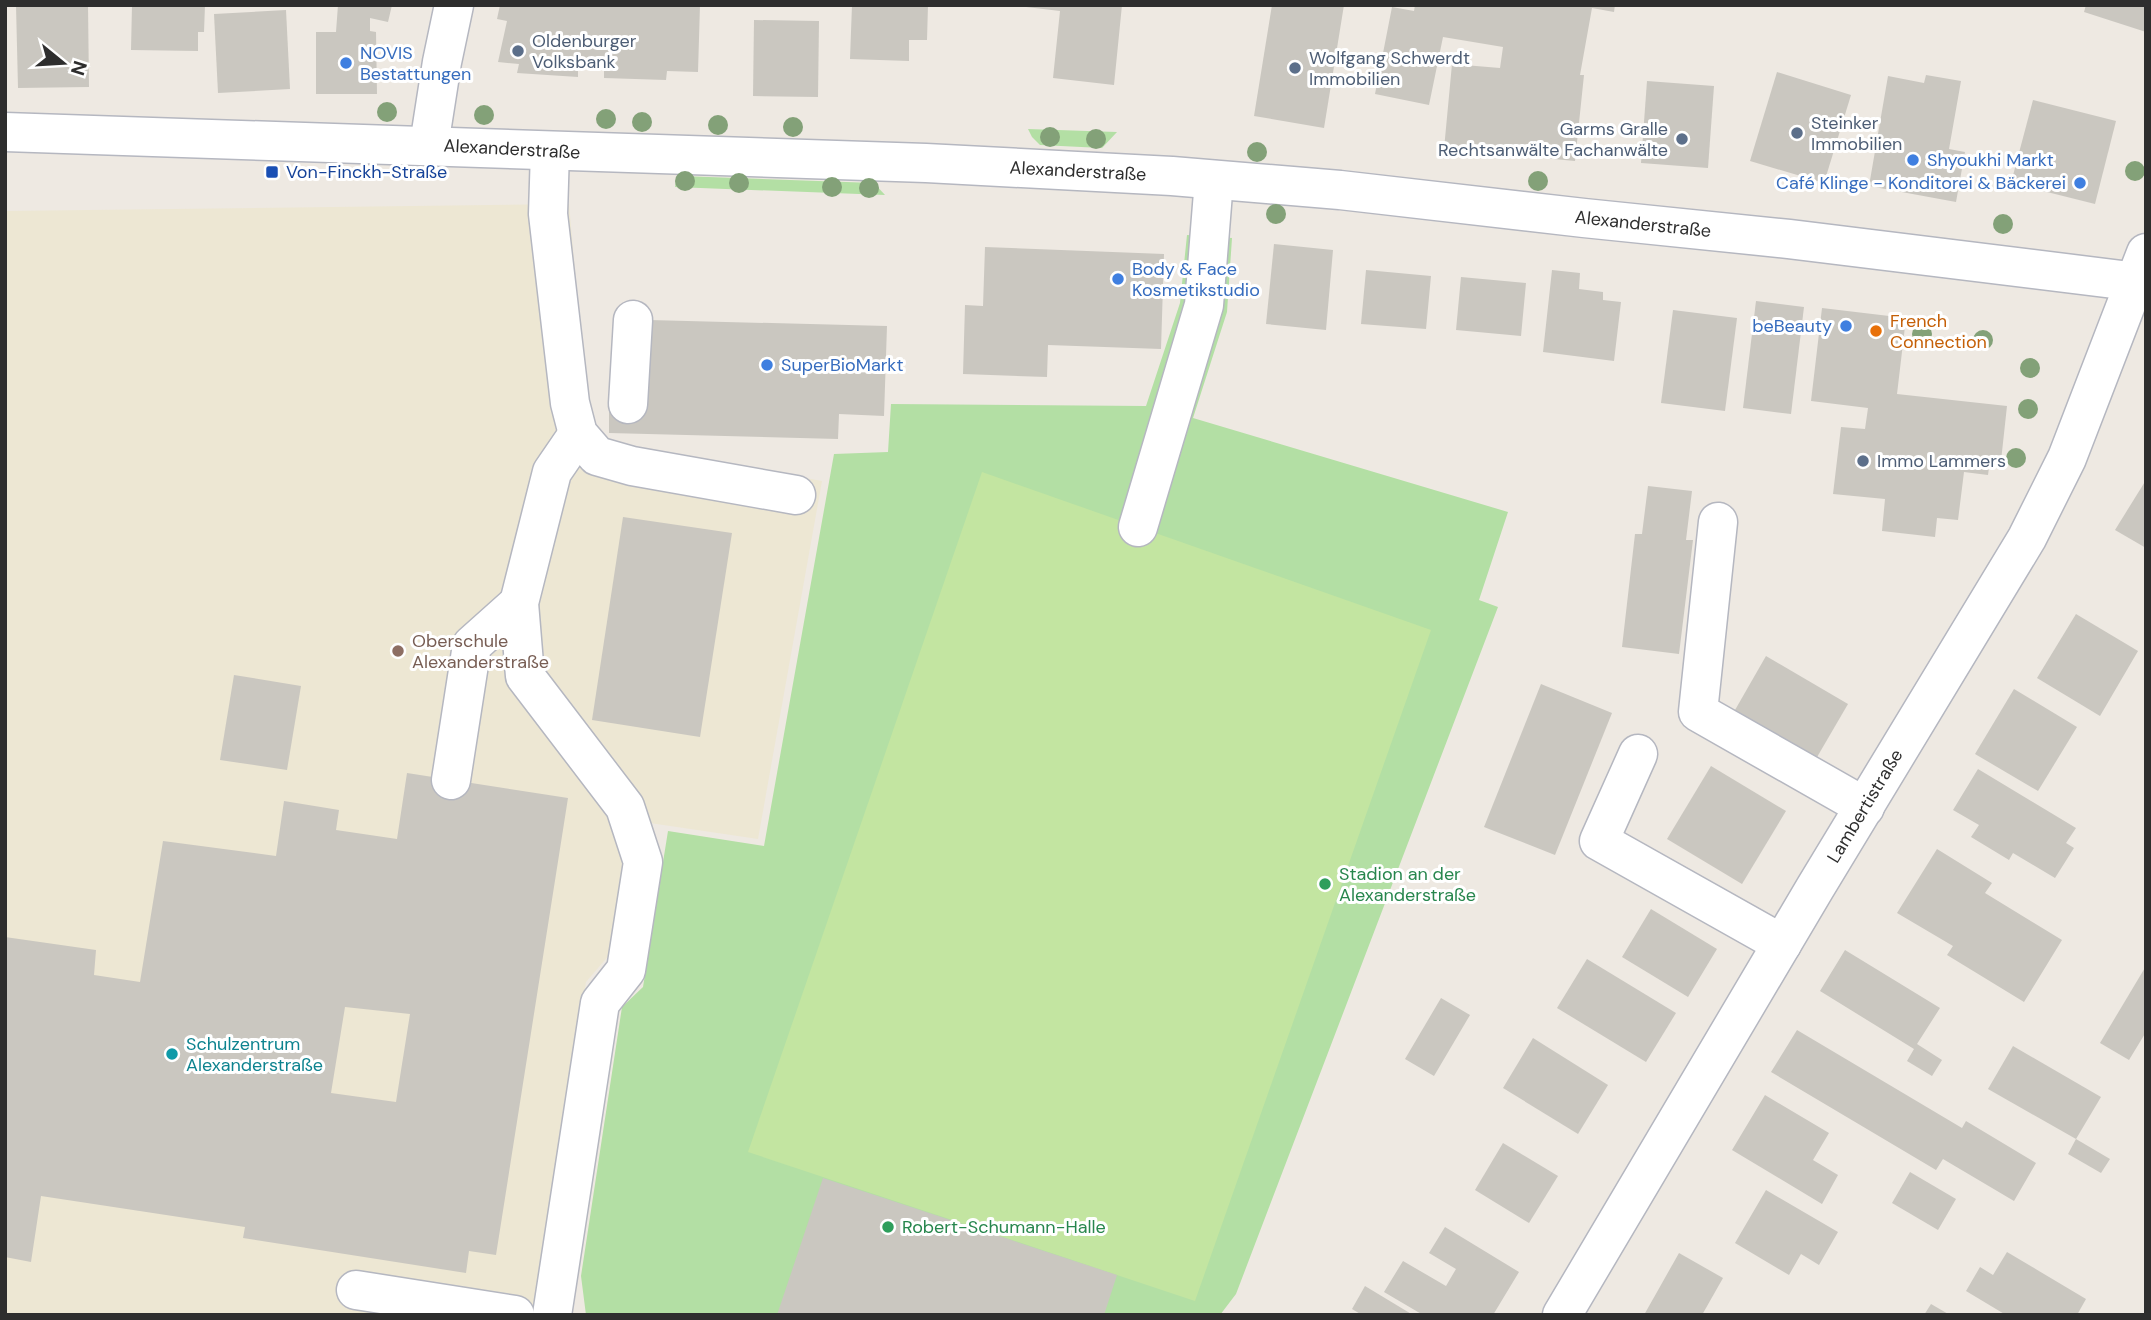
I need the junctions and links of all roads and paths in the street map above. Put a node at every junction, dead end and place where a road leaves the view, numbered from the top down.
1 (454, 5) edge
2 (5, 132) edge
3 (429, 145) junction
4 (550, 151) junction
5 (1214, 180) junction
6 (2142, 272) edge
7 (633, 320) dead end
8 (628, 404) dead end
9 (578, 434) junction
10 (796, 495) dead end
11 (1718, 522) dead end
12 (1138, 527) dead end
13 (519, 603) junction
14 (1638, 754) dead end
15 (451, 780) dead end
16 (1864, 807) junction
17 (1782, 944) junction
18 (356, 1290) dead end
19 (515, 1315) edge
20 (552, 1315) edge
21 (1562, 1315) edge

1 - 3 street
2 - 3 street, Alexanderstraße
3 - 4 street, Alexanderstraße
4 - 5 street, Alexanderstraße
4 - 9 street
5 - 6 street, Alexanderstraße
5 - 12 street
6 - 16 street, Lambertistraße
7 - 8 street
9 - 10 street
9 - 13 street
11 - 16 street
13 - 15 street
13 - 20 street
14 - 17 street
16 - 17 street, Lambertistraße
17 - 21 street, Lambertistraße
18 - 19 street

